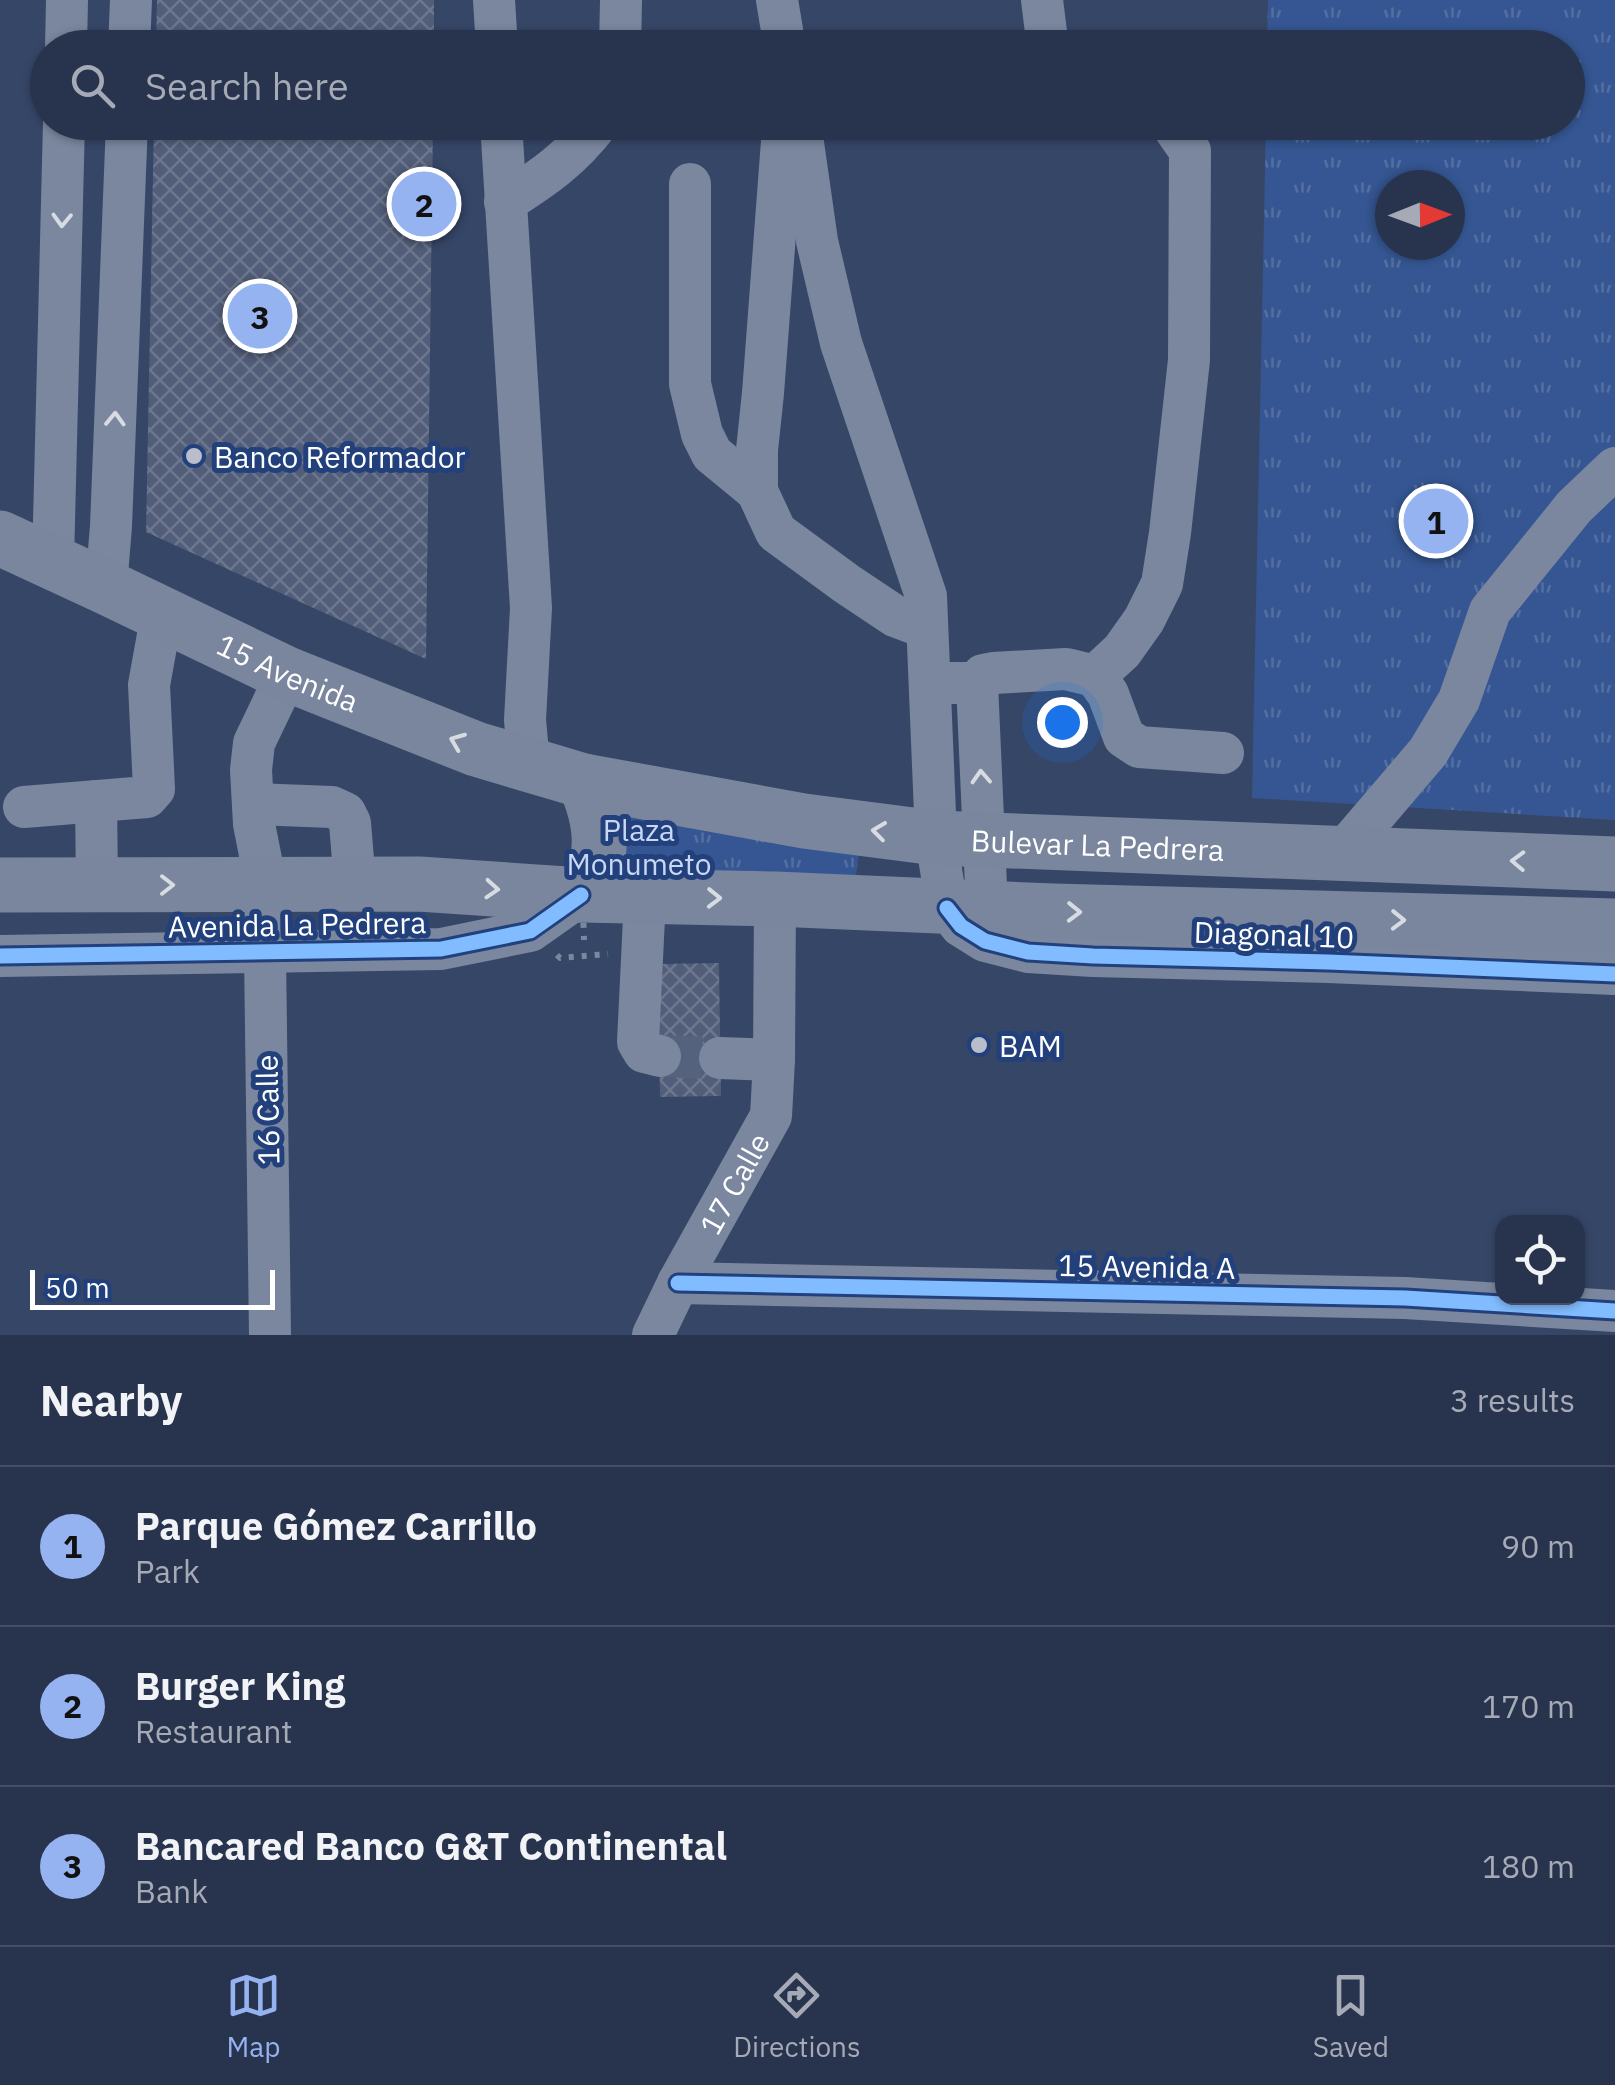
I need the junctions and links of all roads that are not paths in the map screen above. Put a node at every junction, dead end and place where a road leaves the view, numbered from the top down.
1 (68, 0) edge
2 (131, 0) edge
3 (494, 0) edge
4 (622, 0) edge
5 (776, 0) edge
6 (1042, 0) edge
7 (67, 30) edge
8 (130, 30) edge
9 (496, 30) edge
10 (621, 30) edge
11 (782, 30) edge
12 (1046, 30) edge
13 (64, 140) edge
14 (125, 140) edge
15 (502, 140) edge
16 (585, 140) edge
17 (783, 140) edge
18 (803, 140) edge
19 (1182, 140) edge
20 (690, 184) dead end
21 (505, 202) junction
22 (55, 464) junction
23 (1615, 468) edge
24 (113, 472) junction
25 (757, 491) junction
26 (0, 538) edge
27 (54, 562) junction
28 (106, 587) junction
29 (162, 613) junction
30 (927, 628) junction
31 (287, 674) junction
32 (1095, 676) junction
33 (930, 683) junction
34 (977, 683) junction
35 (1223, 753) dead end
36 (564, 766) junction
37 (96, 802) junction
38 (252, 804) junction
39 (24, 808) dead end
40 (960, 839) junction
41 (1341, 854) junction
42 (1615, 864) edge
43 (266, 884) junction
44 (356, 884) junction
45 (0, 885) edge
46 (97, 885) junction
47 (646, 897) junction
48 (775, 900) junction
49 (967, 908) junction
50 (1615, 926) edge
51 (592, 928) junction
52 (265, 953) junction
53 (0, 956) edge
54 (1615, 974) edge
55 (660, 1056) dead end
56 (720, 1058) tunnel mouth
57 (774, 1060) junction
58 (678, 1283) junction
59 (1615, 1311) edge
60 (270, 1335) edge
61 (653, 1335) edge

1 - 7 street
2 - 8 street
3 - 9 street
4 - 10 street
5 - 11 street
6 - 12 street
13 -> 22 street
24 -> 14 street
15 - 21 street
16 - 21 street
17 - 25 street
18 - 30 street
19 - 32 street
20 - 25 street
21 - 36 street
22 - 24 street
22 - 27 street
23 - 41 street
24 - 28 street
25 - 30 street
26 - 27 main road, 15 Avenida
27 - 28 main road, 15 Avenida
28 - 29 main road, 15 Avenida
29 - 31 main road, 15 Avenida
29 - 37 street
30 - 33 street
36 -> 31 main road, 15 Avenida
31 - 38 street, 16 Calle
32 - 34 street
32 - 35 street
33 - 34 street
33 - 40 street
40 -> 34 street
40 -> 36 main road, Bulevar La Pedrera
36 - 51 main road
37 - 39 street
37 - 46 street
38 - 43 street, 16 Calle
38 - 44 street
40 - 41 main road, Bulevar La Pedrera
40 - 49 street
42 -> 41 main road, Bulevar La Pedrera
43 - 44 main road, Avenida La Pedrera
46 -> 43 main road, Avenida La Pedrera
43 - 52 street, 16 Calle
44 -> 51 main road, Avenida La Pedrera
45 - 46 main road, Avenida La Pedrera
47 -> 48 main road
47 - 51 main road
47 - 55 street
48 - 49 main road
48 - 57 street, 17 Calle
49 -> 50 main road
49 - 54 street, Diagonal 10
51 - 52 street, Avenida La Pedrera
52 - 53 street, Avenida La Pedrera
52 - 60 street, 16 Calle
56 - 57 street
57 - 58 street, 17 Calle
58 - 59 street, 15 Avenida A
58 - 61 street, 17 Calle

